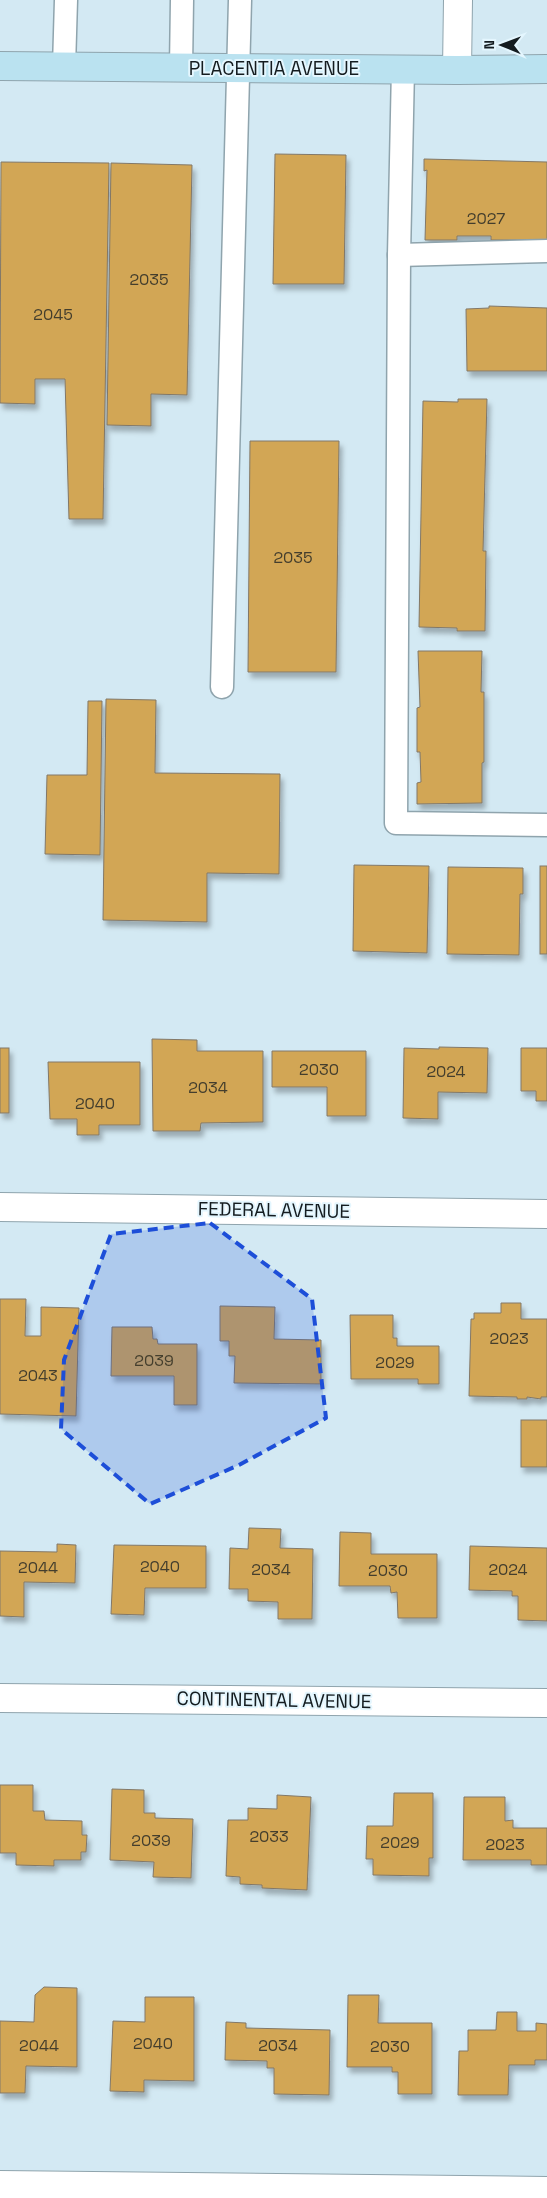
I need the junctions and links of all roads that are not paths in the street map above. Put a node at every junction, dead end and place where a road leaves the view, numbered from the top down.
1 (66, 0) edge
2 (182, 0) edge
3 (240, 0) edge
4 (458, 0) edge
5 (0, 66) edge
6 (64, 67) junction
7 (181, 68) junction
8 (238, 68) junction
9 (403, 68) junction
10 (547, 69) edge
11 (457, 70) junction
12 (547, 252) edge
13 (399, 255) junction
14 (222, 687) dead end
15 (547, 826) edge
16 (0, 1207) edge
17 (547, 1214) edge
18 (0, 1698) edge
19 (547, 1703) edge
20 (0, 2185) edge
21 (547, 2191) edge
22 (245, 2193) edge

1 - 6 lane
2 - 7 lane
3 - 8 lane
4 - 11 street
5 - 6 main road, PLACENTIA AVENUE
6 - 7 main road, PLACENTIA AVENUE
7 - 8 main road, PLACENTIA AVENUE
8 - 9 main road, PLACENTIA AVENUE
8 - 14 lane
9 - 11 main road, PLACENTIA AVENUE
9 - 13 lane
10 - 11 main road, PLACENTIA AVENUE
12 - 13 lane
13 - 15 lane
16 - 17 street, FEDERAL AVENUE
18 - 19 street, CONTINENTAL AVENUE
20 - 22 street
21 - 22 street

